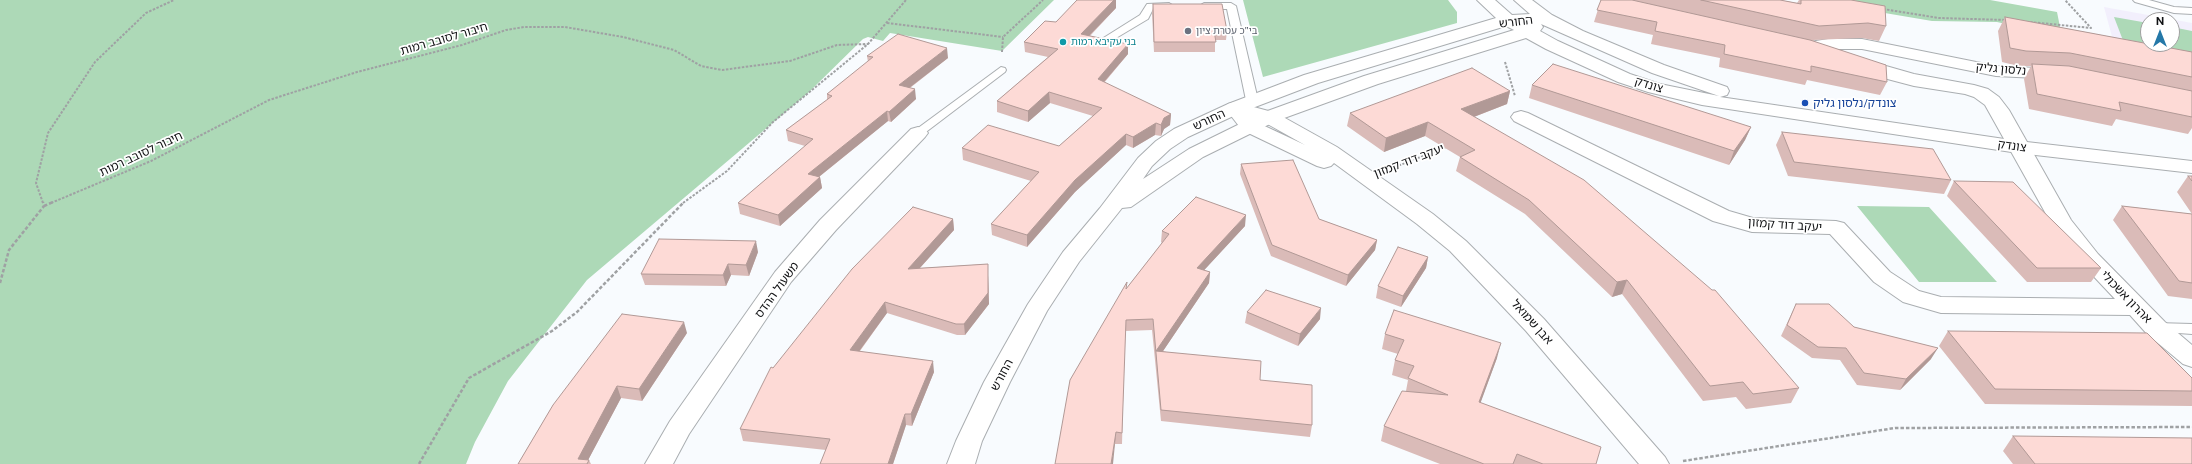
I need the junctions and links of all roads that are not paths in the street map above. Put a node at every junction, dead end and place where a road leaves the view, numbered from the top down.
1 (1485, 0) edge
2 (1522, 0) edge
3 (2138, 0) edge
4 (1179, 6) edge
5 (1194, 6) edge
6 (2192, 11) edge
7 (1546, 19) junction
8 (1508, 20) junction
9 (1526, 32) junction
10 (1102, 42) edge
11 (1001, 70) road end
12 (2077, 77) edge
13 (1243, 104) junction
14 (1269, 117) junction
15 (1521, 117) road end
16 (1832, 118) junction
17 (1249, 126) junction
18 (918, 133) joint
19 (2018, 147) junction
20 (2192, 167) edge
21 (1393, 196) junction
22 (1108, 213) junction
23 (2136, 307) junction
24 (2156, 328) junction
25 (2192, 329) edge
26 (2192, 358) edge
27 (659, 464) edge
28 (961, 464) edge
29 (1655, 464) edge

1 - 8 street, צונדק
2 - 7 street, צונדק
3 - 6 lane
4 - 10 lane
5 - 13 lane
7 - 8 street, החורש
7 - 9 street, החורש
7 - 16 street, צונדק
8 - 9 street, צונדק
8 - 13 street, החורש
9 - 14 street, החורש
9 - 16 street, צונדק
11 - 18 lane
12 - 19 street, נלסון גליק
13 - 14 street, אבן שמואל
13 - 17 street, אבן שמואל
13 - 22 street, החורש
14 - 17 street, החורש
14 - 21 street, אבן שמואל
15 - 23 street, יעקב דוד קמזון
16 - 19 street, צונדק
17 - 21 street, אבן שמואל
17 - 22 street, החורש
18 - 27 street, משעול ההדס
19 - 20 street, צונדק
19 - 23 street, אהרון אשכולי
21 - 29 street, אבן שמואל
22 - 28 street, החורש
23 - 24 street, אהרון אשכולי
24 - 25 lane
24 - 26 street, אהרון אשכולי

